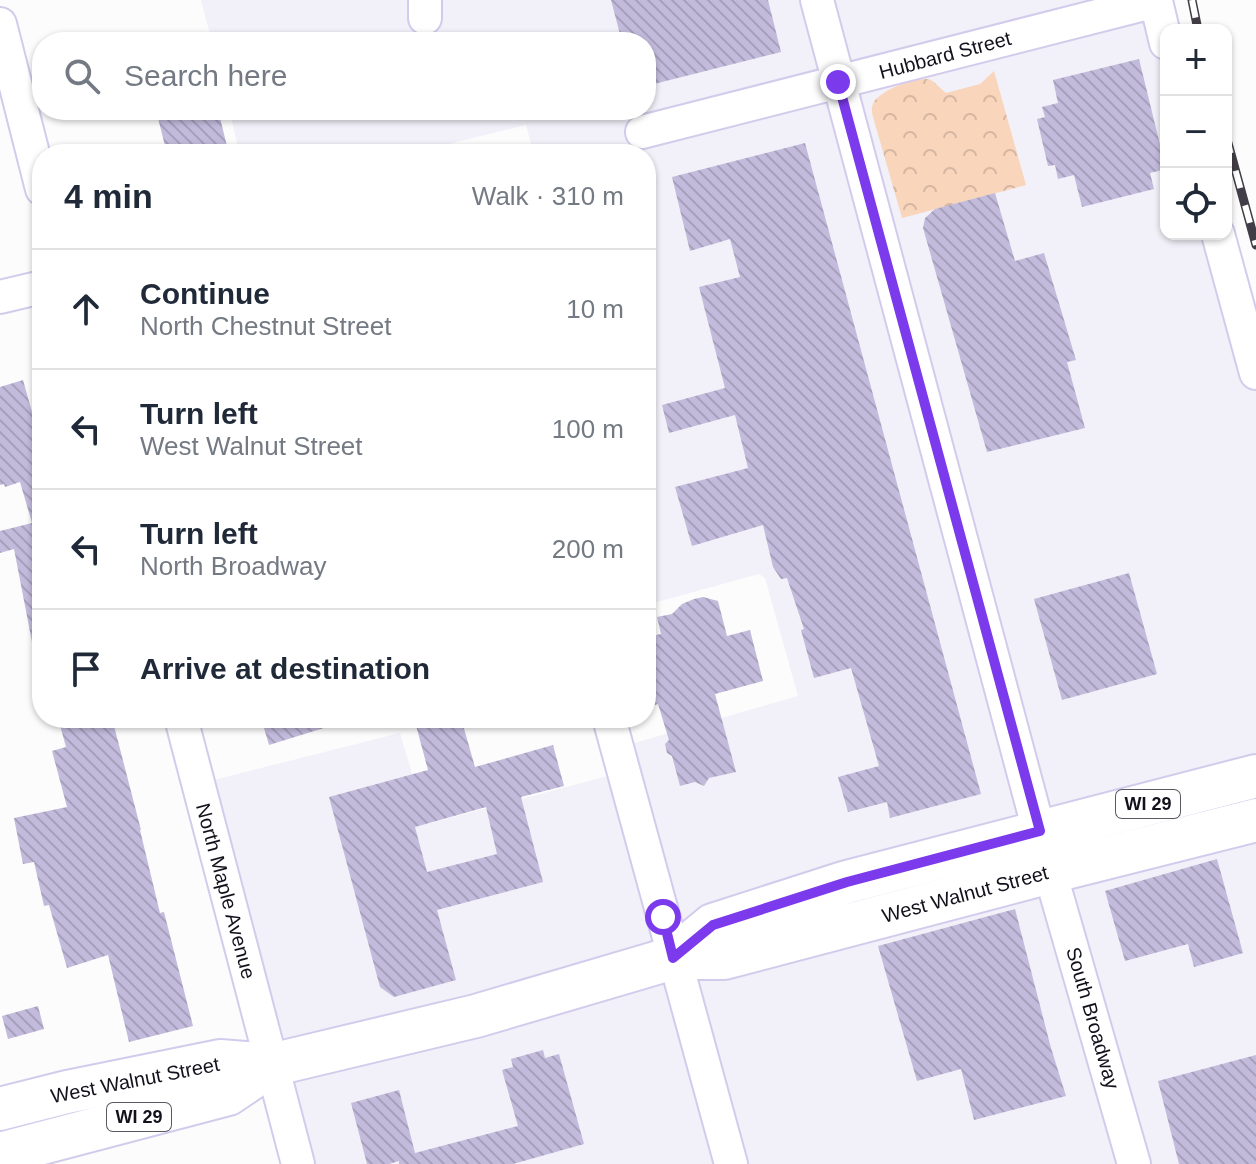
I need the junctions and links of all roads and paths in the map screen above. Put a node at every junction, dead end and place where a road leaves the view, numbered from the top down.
1 (817, 0) edge
2 (1156, 1) edge
3 (0, 24) edge
4 (1161, 24) edge
5 (838, 82) junction
6 (642, 132) dead end
7 (32, 150) edge
8 (1220, 240) edge
9 (32, 289) edge
10 (0, 297) edge
11 (1256, 373) edge
12 (184, 728) edge
13 (612, 728) edge
14 (1256, 776) edge
15 (1256, 820) edge
16 (1040, 831) junction
17 (1050, 872) junction
18 (673, 958) junction
19 (271, 1065) junction
20 (0, 1109) edge
21 (0, 1154) edge
22 (298, 1164) edge
23 (731, 1164) edge
24 (1134, 1164) edge

1 - 5 street, South Broadway
2 - 4 street
2 - 5 street, Hubbard Street
3 - 7 street
5 - 6 street, Hubbard Street
5 - 16 street, South Broadway
8 - 11 street
9 - 10 street
12 - 19 street, North Maple Avenue
13 - 18 street
14 - 16 main road, West Walnut Street / WI 29
15 - 17 main road, West Walnut Street / WI 29
16 - 17 street, South Broadway
16 - 18 main road, West Walnut Street / WI 29
17 - 18 main road, West Walnut Street / WI 29
17 - 24 street, South Broadway
18 - 19 main road, West Walnut Street / WI 29
18 - 23 street
19 - 20 main road, West Walnut Street / WI 29
19 - 21 main road, West Walnut Street / WI 29
19 - 22 street, North Maple Avenue

